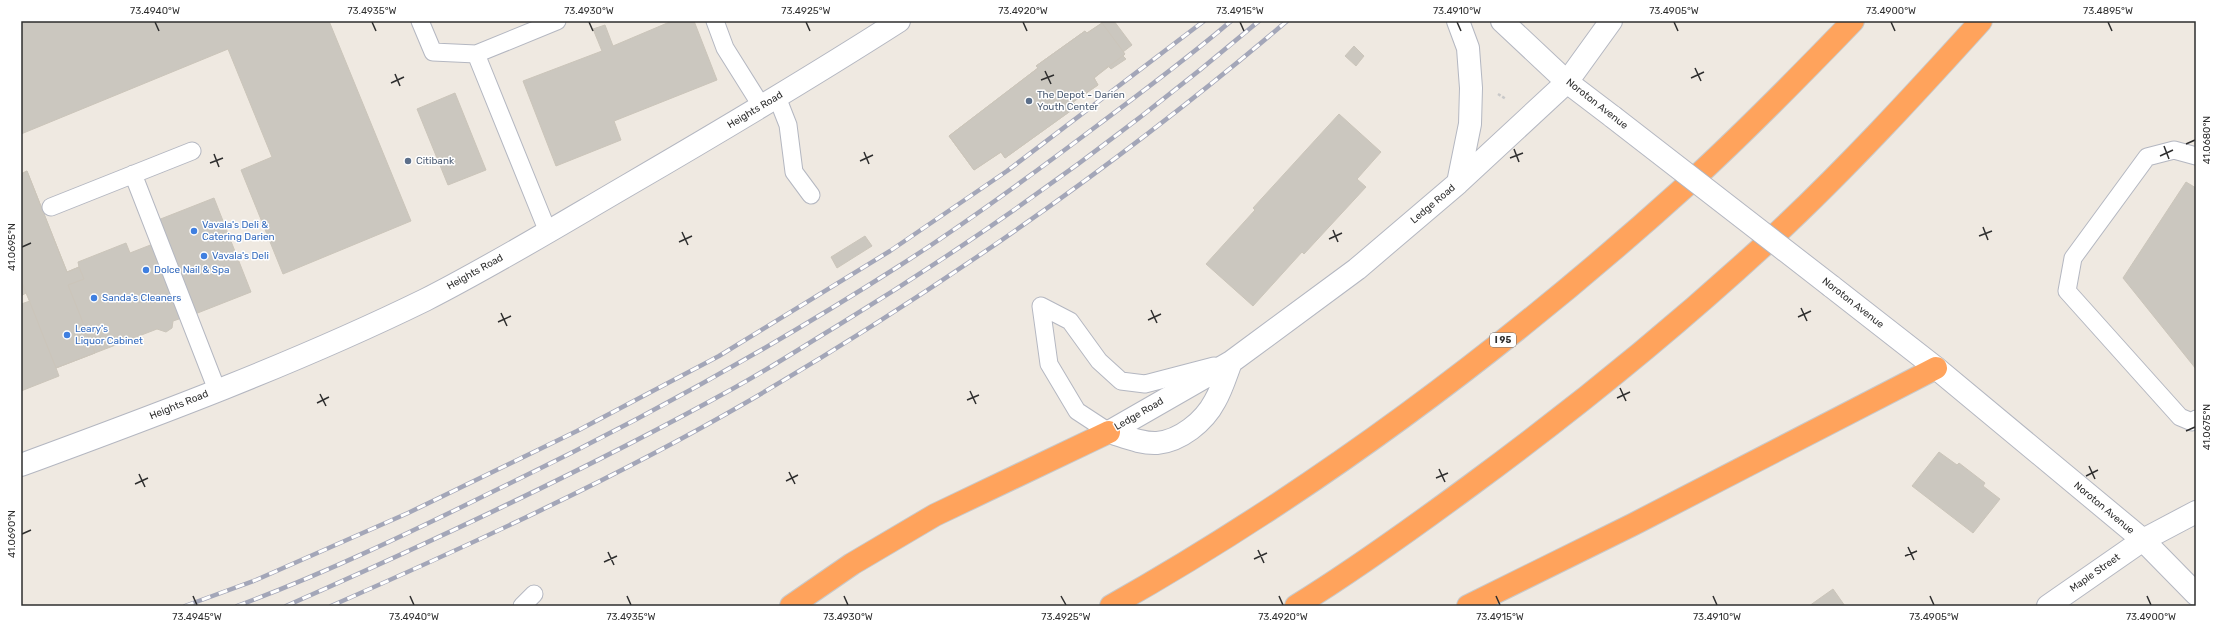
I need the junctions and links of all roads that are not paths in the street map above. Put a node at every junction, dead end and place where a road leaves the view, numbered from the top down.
1 (420, 21) edge
2 (557, 21) edge
3 (715, 21) edge
4 (899, 21) edge
5 (1458, 21) edge
6 (1502, 21) edge
7 (1611, 21) edge
8 (1853, 21) edge
9 (1981, 21) edge
10 (476, 54) junction
11 (1567, 82) junction
12 (769, 102) junction
13 (192, 151) dead end
14 (2196, 156) edge
15 (133, 174) junction
16 (1458, 183) junction
17 (811, 196) dead end
18 (52, 206) dead end
19 (548, 232) junction
20 (1232, 362) junction
21 (1936, 368) junction
22 (216, 390) junction
23 (2196, 420) edge
24 (1109, 432) junction
25 (21, 465) edge
26 (2196, 512) edge
27 (2143, 540) junction
28 (2196, 594) edge
29 (791, 606) edge
30 (1111, 606) edge
31 (1296, 606) edge
32 (1468, 606) edge
33 (2048, 606) edge

1 - 10 lane
2 - 10 lane
3 - 12 lane
4 - 12 main road, Heights Road
5 - 16 main road
6 - 11 main road, Noroton Avenue
7 - 11 main road, Ledge Road
8 - 30 highway, I 95
9 - 31 highway
10 - 19 lane
11 - 16 main road, Ledge Road
11 - 21 main road, Noroton Avenue, bridge
12 - 17 lane
12 - 19 main road, Heights Road
13 - 15 lane
14 - 23 lane
15 - 18 lane
15 - 22 lane
16 - 20 main road, Ledge Road
19 - 22 main road, Heights Road
20 - 24 main road, Ledge Road
20 - 24 main road, Ledge Road
20 - 24 lane
21 - 27 main road, Noroton Avenue
21 - 32 highway
22 - 25 main road, Heights Road
24 - 29 highway
26 - 27 main road, Maple Street
27 - 28 main road, Noroton Avenue
27 - 33 main road, Maple Street

